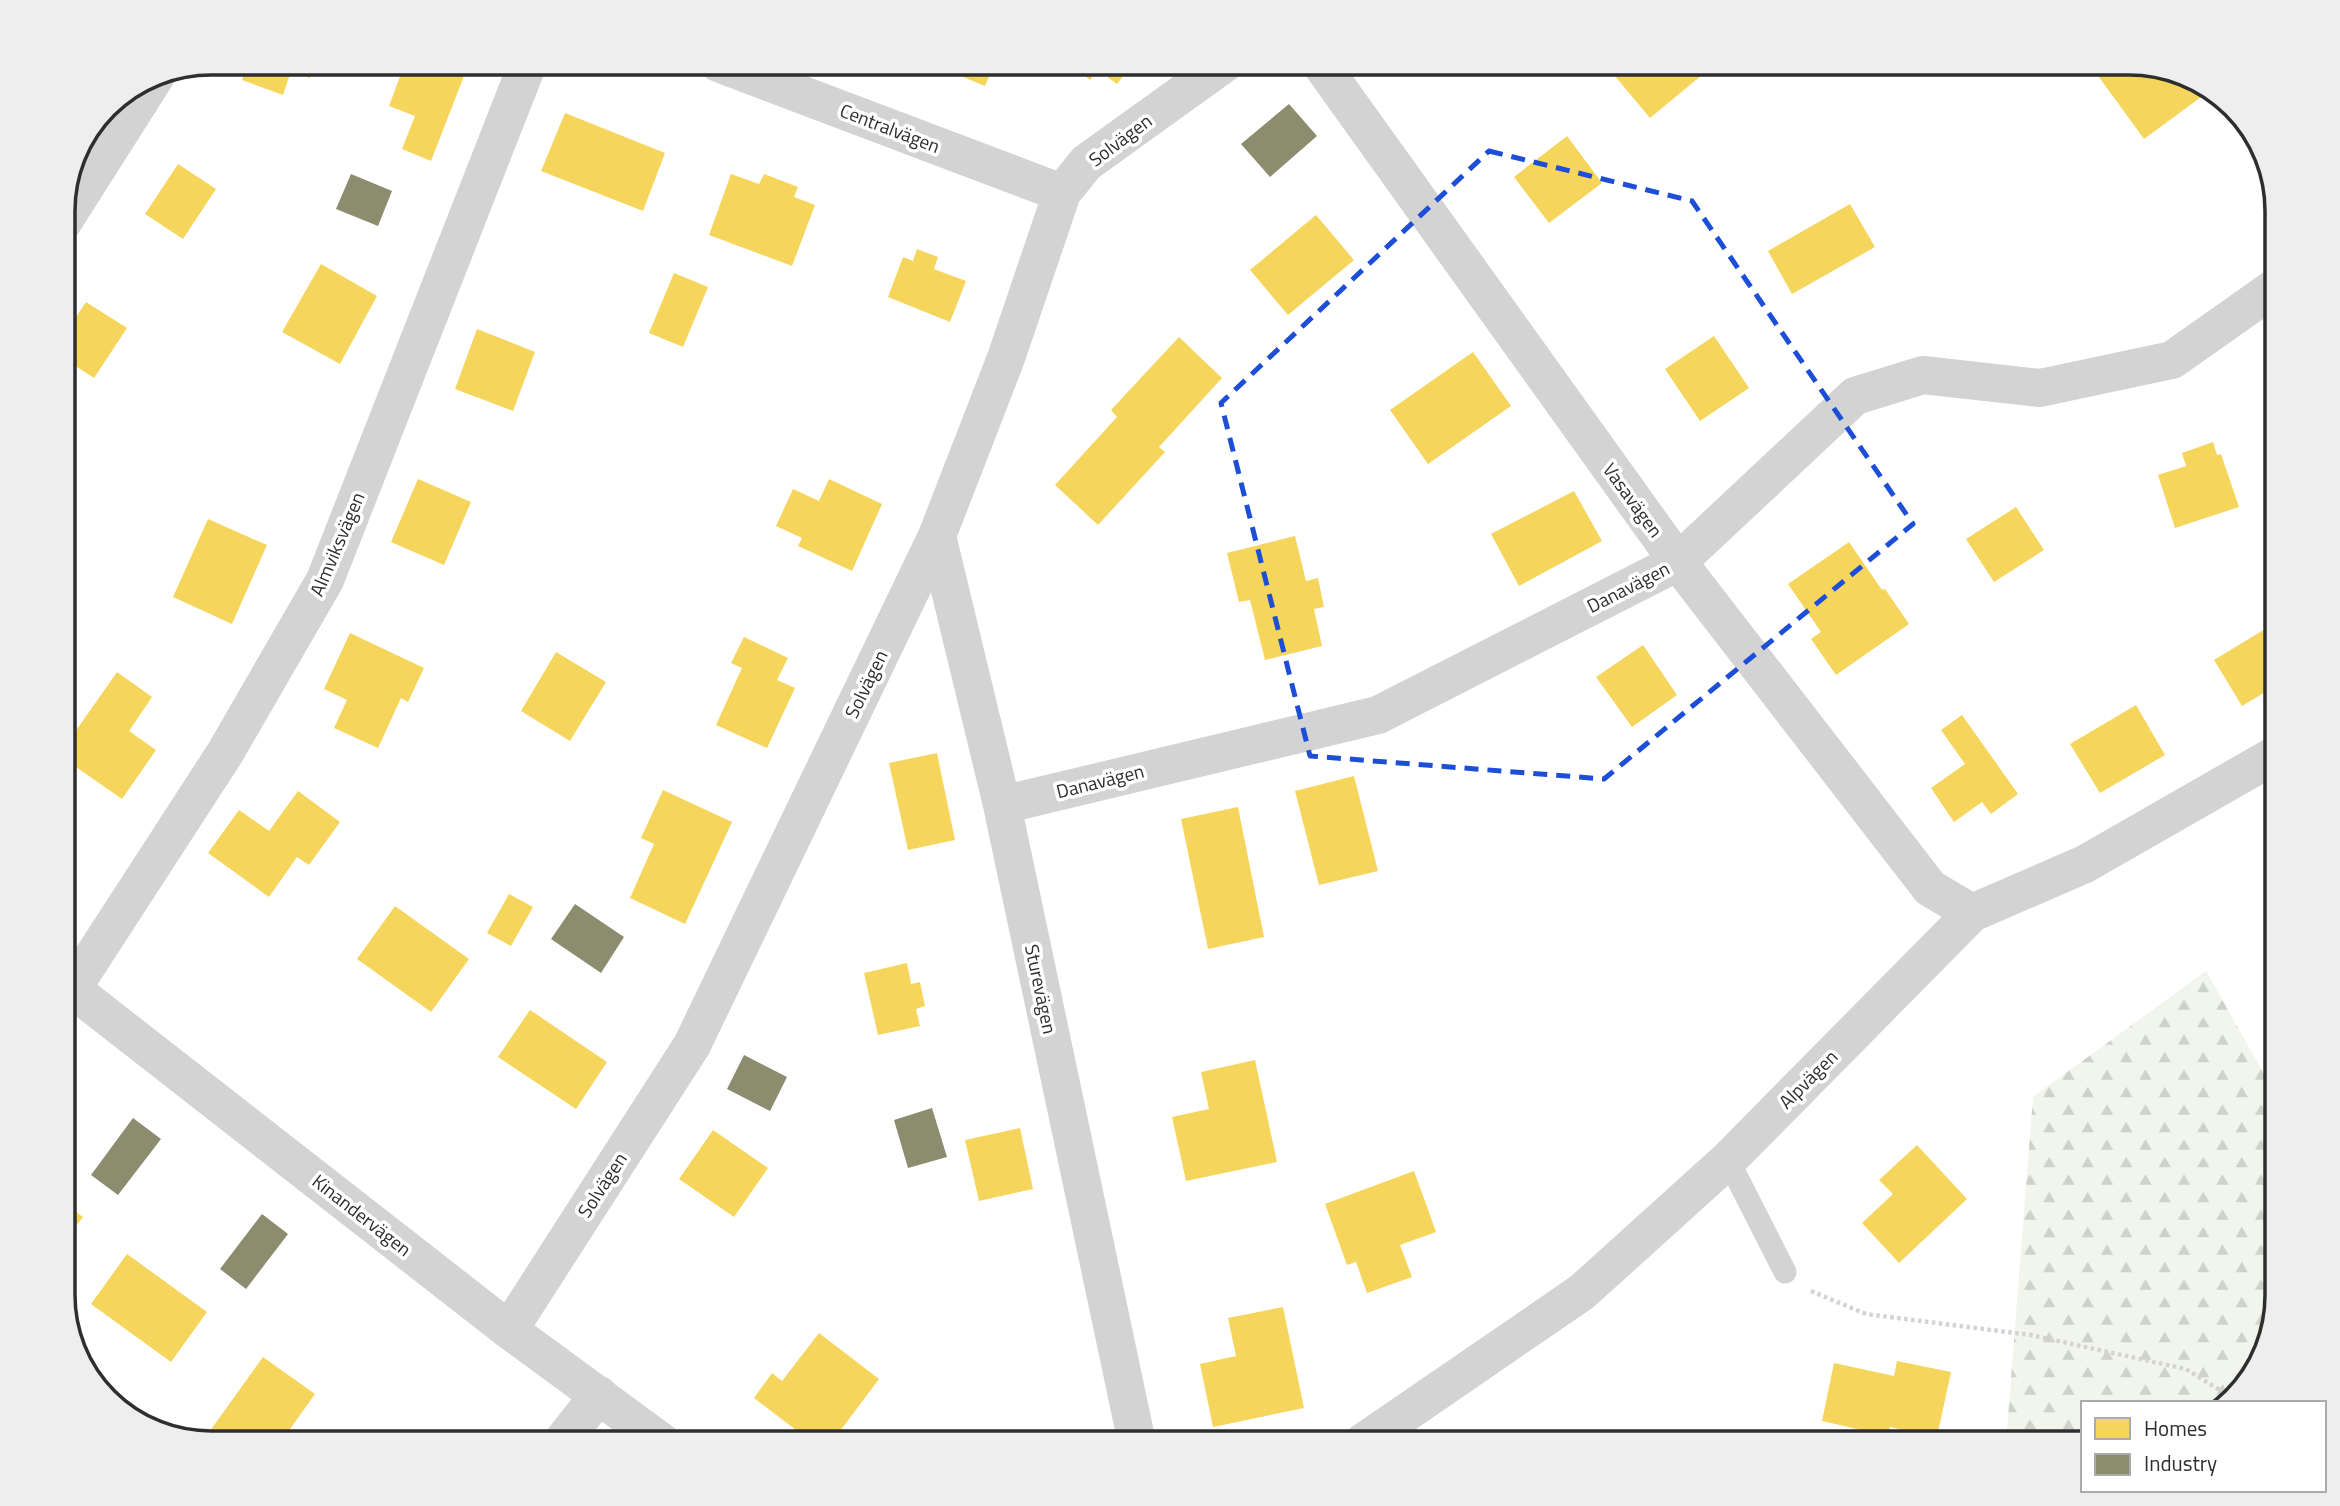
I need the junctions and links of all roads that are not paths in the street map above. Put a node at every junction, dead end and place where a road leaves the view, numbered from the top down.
1 (1208, 75) edge
2 (1329, 75) edge
3 (523, 76) edge
4 (752, 76) edge
5 (146, 92) edge
6 (1062, 193) junction
7 (76, 202) edge
8 (2265, 294) edge
9 (937, 536) junction
10 (1678, 562) junction
11 (2265, 761) edge
12 (1002, 805) junction
13 (1972, 913) junction
14 (76, 974) edge
15 (76, 992) edge
16 (1728, 1160) junction
17 (1784, 1272) road end
18 (509, 1330) junction
19 (599, 1395) junction
20 (570, 1431) edge
21 (647, 1431) edge
22 (1134, 1431) edge
23 (1379, 1431) edge

1 - 6 street, Solvägen
2 - 10 street, Vasavägen
3 - 14 street, Almviksvägen
4 - 6 street, Centralvägen
5 - 7 street
6 - 9 street, Solvägen
8 - 10 street, Danavägen
9 - 12 street, Sturevägen
9 - 18 street, Solvägen
10 - 12 street, Danavägen
10 - 13 street, Vasavägen
11 - 13 street, Alpvägen
12 - 22 street, Sturevägen
13 - 16 street, Alpvägen
15 - 18 street, Kinandervägen
16 - 17 lane
16 - 23 street, Alpvägen
18 - 19 street, Kinandervägen
19 - 20 street
19 - 21 street, Kinandervägen

